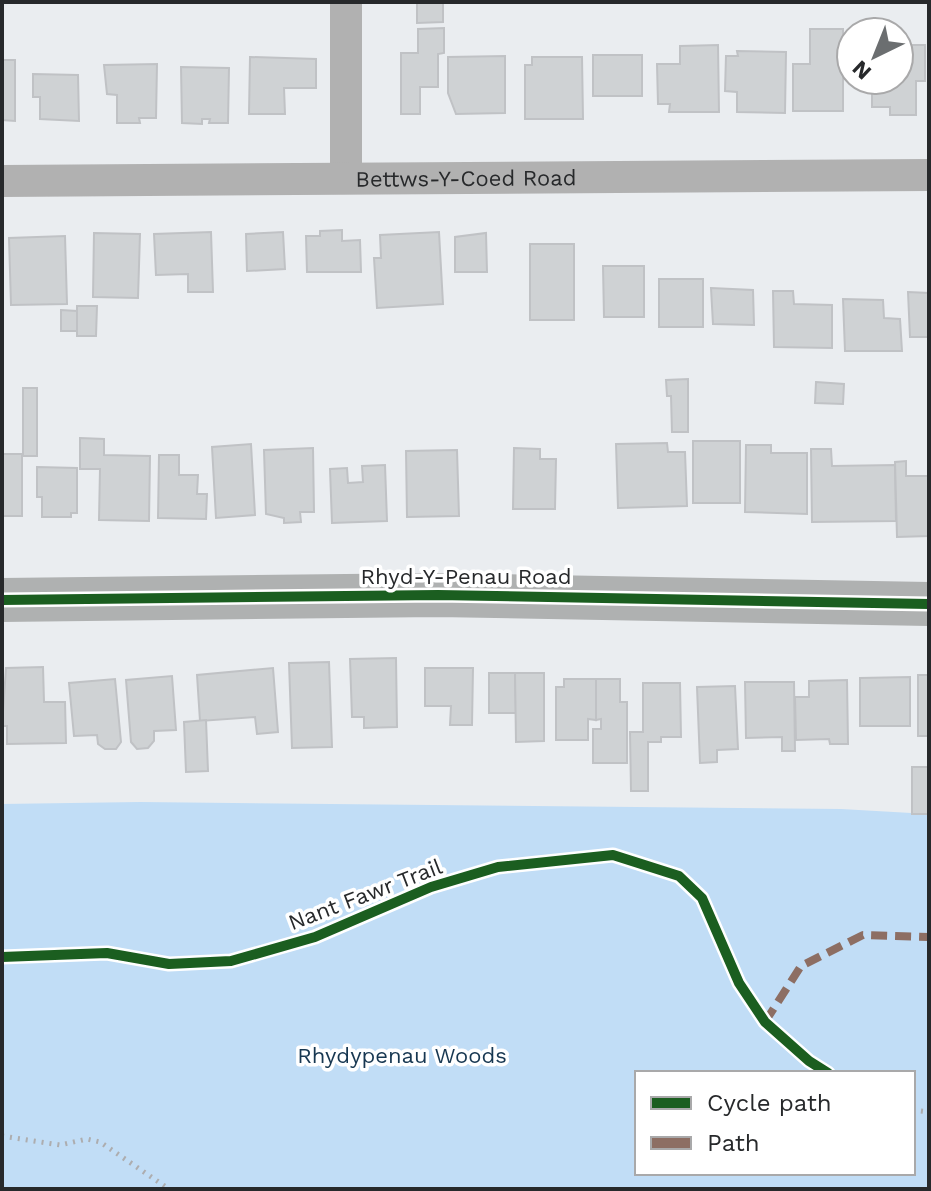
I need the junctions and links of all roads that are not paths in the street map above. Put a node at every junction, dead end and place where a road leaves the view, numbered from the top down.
1 (346, 2) edge
2 (929, 175) edge
3 (346, 177) junction
4 (2, 181) edge
5 (2, 600) edge
6 (929, 604) edge

1 - 3 street
2 - 3 street, Bettws-Y-Coed Road
3 - 4 street, Bettws-Y-Coed Road
5 - 6 street, Rhyd-Y-Penau Road

